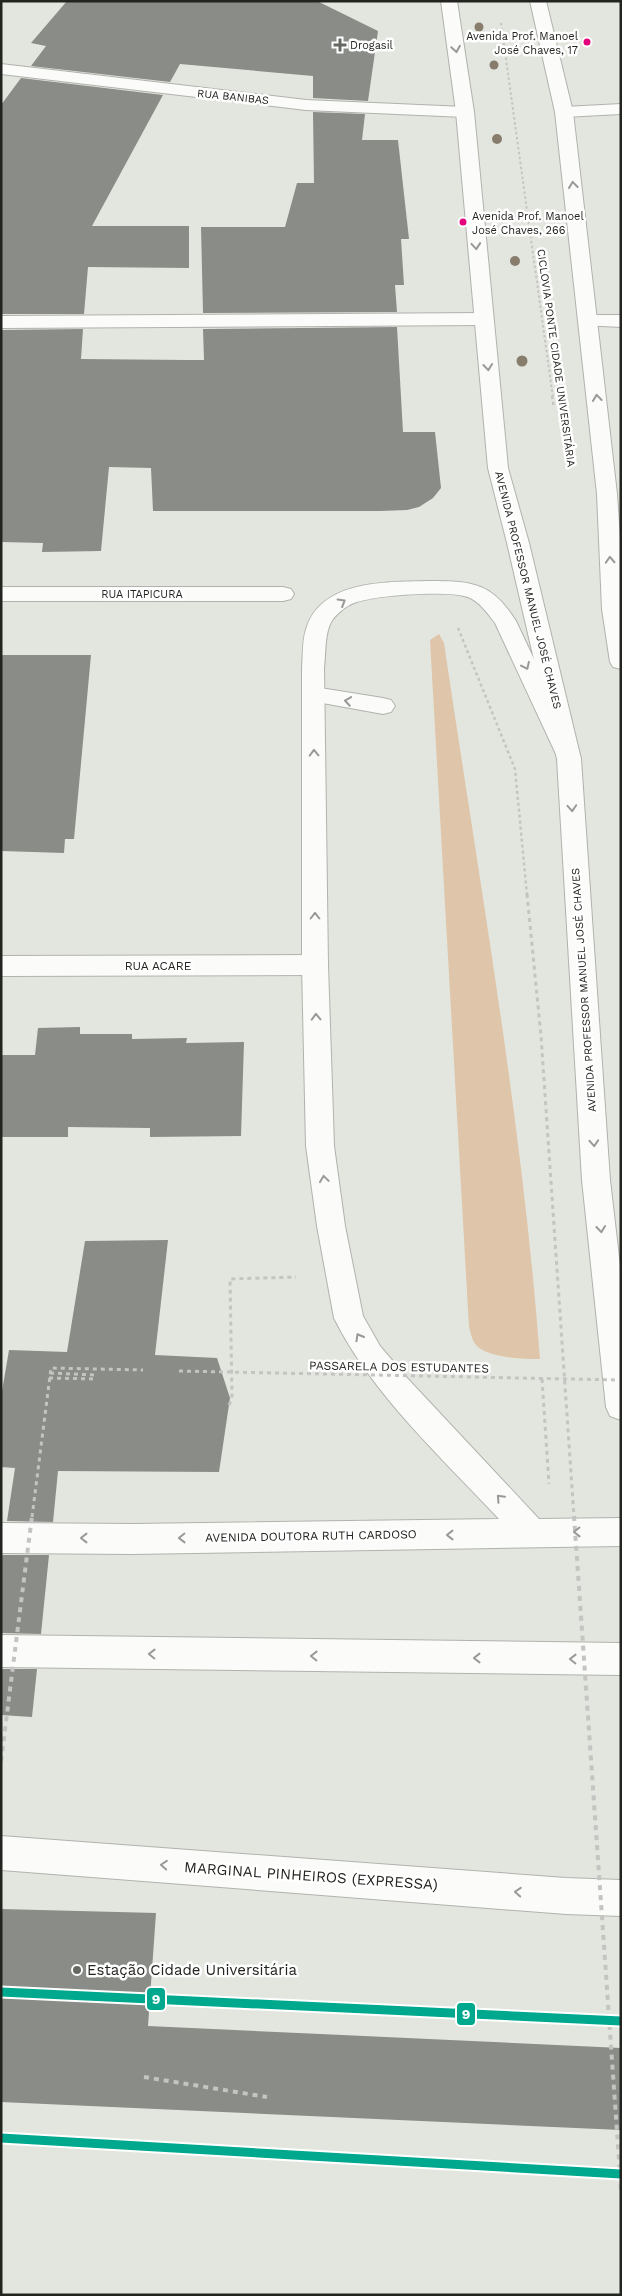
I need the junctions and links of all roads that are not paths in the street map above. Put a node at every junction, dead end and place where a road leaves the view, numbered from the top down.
1 (448, 1) edge
2 (538, 1) edge
3 (1, 70) edge
4 (621, 109) edge
5 (465, 112) junction
6 (564, 112) junction
7 (483, 319) junction
8 (589, 321) junction
9 (621, 321) edge
10 (1, 322) edge
11 (607, 494) junction
12 (621, 510) edge
13 (1, 594) edge
14 (283, 594) dead end
15 (617, 608) edge
16 (621, 662) edge
17 (314, 695) junction
18 (383, 706) dead end
19 (569, 759) junction
20 (315, 965) junction
21 (1, 966) edge
22 (619, 1393) edge
23 (621, 1532) edge
24 (543, 1533) junction
25 (1, 1538) edge
26 (1, 1651) edge
27 (621, 1660) edge
28 (1, 1853) edge
29 (621, 1898) edge

1 -> 5 main road, AVENIDA PROFESSOR MANUEL JOSÉ CHAVES
2 - 6 main road
3 - 5 main road, RUA BANIBAS
4 - 6 main road
5 -> 7 main road, AVENIDA PROFESSOR MANUEL JOSÉ CHAVES
8 -> 6 main road
7 - 10 main road
7 -> 19 main road, AVENIDA PROFESSOR MANUEL JOSÉ CHAVES
8 - 9 main road
11 -> 8 main road
11 - 12 main road
15 -> 11 main road
13 - 14 main road, RUA ITAPICURA
15 - 16 main road
18 -> 17 main road
17 -> 19 main road
20 -> 17 main road
19 -> 22 main road, AVENIDA PROFESSOR MANUEL JOSÉ CHAVES
20 - 21 main road, RUA ACARE
24 -> 20 main road
23 -> 24 main road, AVENIDA DOUTORA RUTH CARDOSO
24 -> 25 main road, AVENIDA DOUTORA RUTH CARDOSO
27 -> 26 main road
29 -> 28 main road, MARGINAL PINHEIROS (EXPRESSA)

